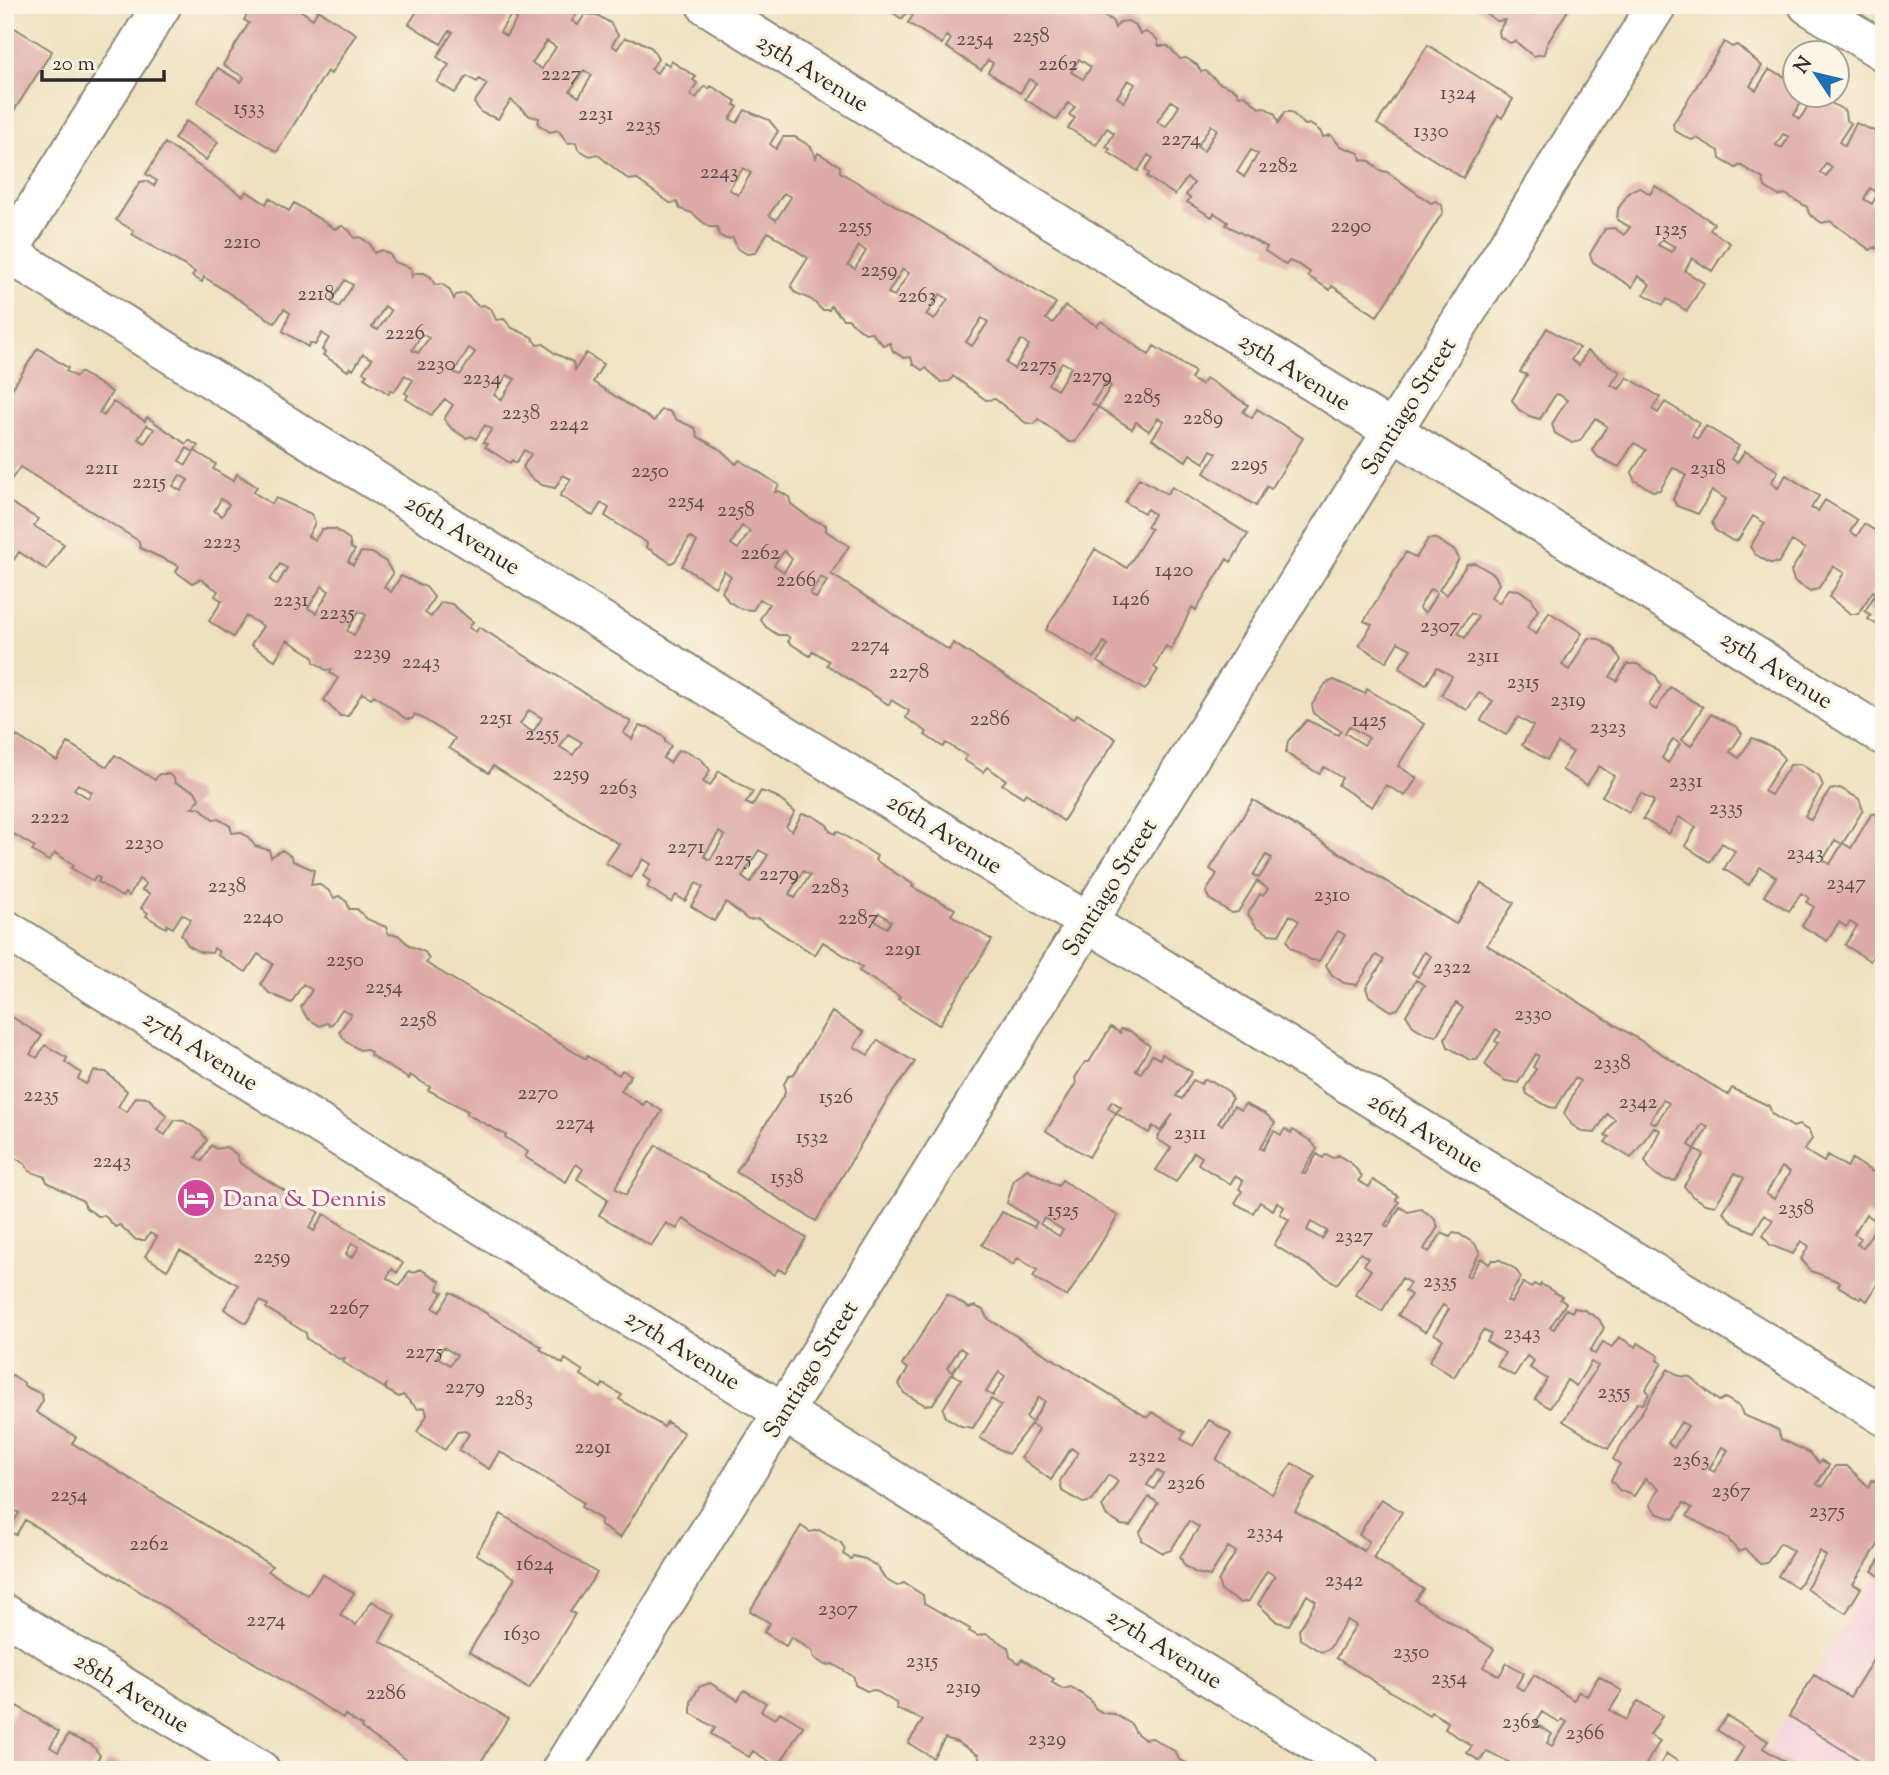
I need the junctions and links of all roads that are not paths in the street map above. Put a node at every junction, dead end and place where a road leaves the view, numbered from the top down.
1 (162, 5) edge
2 (706, 5) edge
3 (1657, 5) edge
4 (1808, 5) edge
5 (1884, 52) edge
6 (6, 253) edge
7 (1392, 431) junction
8 (1884, 736) edge
9 (1087, 922) junction
10 (5, 929) edge
11 (784, 1412) junction
12 (1884, 1416) edge
13 (5, 1614) edge
14 (260, 1770) edge
15 (561, 1770) edge
16 (1360, 1770) edge

1 - 6 street
2 - 7 street, 25th Avenue
3 - 7 street, Santiago Street
4 - 5 street
6 - 9 street, 26th Avenue
7 - 8 street, 25th Avenue
7 - 9 street, Santiago Street
9 - 11 street, Santiago Street
9 - 12 street, 26th Avenue
10 - 11 street, 27th Avenue
11 - 15 street, Santiago Street
11 - 16 street, 27th Avenue
13 - 14 street, 28th Avenue

